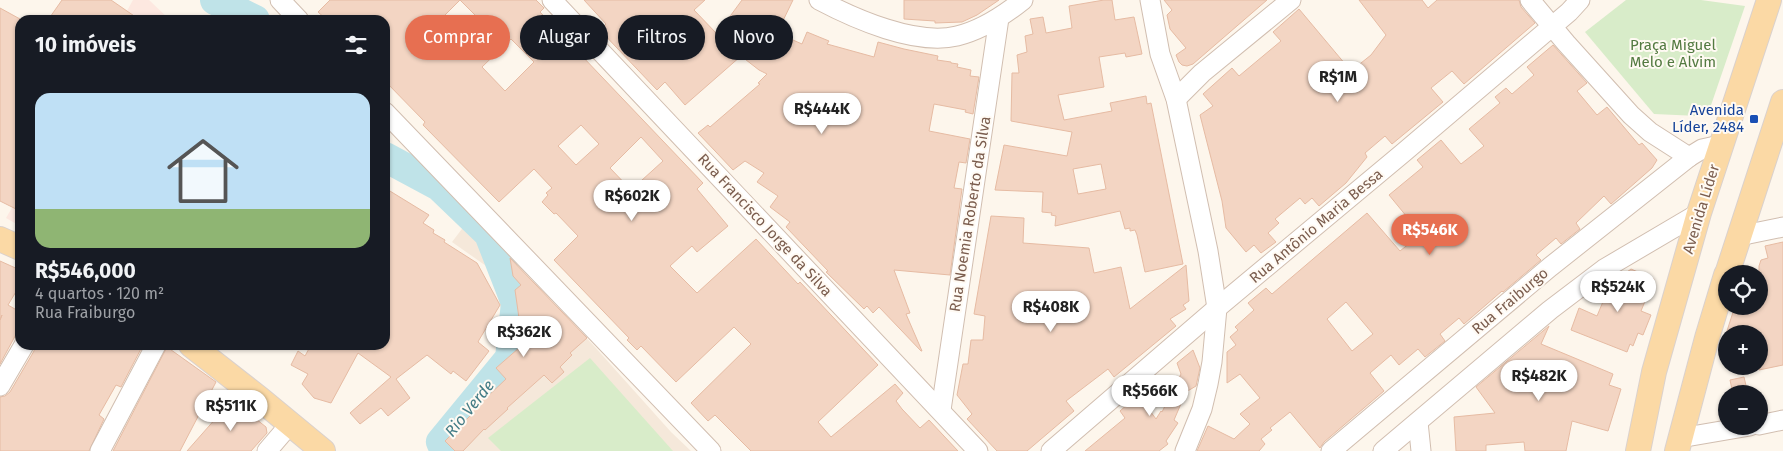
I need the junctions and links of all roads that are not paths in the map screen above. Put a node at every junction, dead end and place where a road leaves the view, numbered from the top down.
1 (280, 0) edge
2 (552, 0) edge
3 (819, 0) edge
4 (1024, 0) edge
5 (1150, 0) edge
6 (1291, 0) edge
7 (1530, 0) edge
8 (1580, 0) edge
9 (1769, 0) edge
10 (294, 15) edge
11 (999, 18) junction
12 (1552, 26) junction
13 (1176, 99) junction
14 (1783, 102) edge
15 (390, 117) edge
16 (1720, 145) junction
17 (1689, 157) junction
18 (1699, 213) junction
19 (1783, 227) edge
20 (1739, 236) junction
21 (0, 239) edge
22 (15, 246) edge
23 (1729, 265) edge
24 (1718, 302) edge
25 (1217, 308) junction
26 (21, 350) edge
27 (153, 350) edge
28 (198, 350) edge
29 (0, 386) edge
30 (940, 410) junction
31 (1783, 420) edge
32 (1418, 422) junction
33 (291, 423) junction
34 (1768, 423) edge
35 (1718, 434) edge
36 (1678, 444) edge
37 (100, 451) edge
38 (267, 451) edge
39 (323, 451) edge
40 (711, 451) edge
41 (978, 451) edge
42 (1051, 451) edge
43 (1185, 451) edge
44 (1331, 451) edge
45 (1383, 451) edge
46 (1421, 451) edge
47 (1638, 451) edge

1 - 10 street
2 - 30 street, Rua Francisco Jorge da Silva
3 - 11 street
4 - 11 street
5 - 13 street
6 - 13 street
7 - 12 street
8 - 12 street, Rua Antônio Maria Bessa
9 - 16 main road, Avenida Líder
11 - 30 street, Rua Noemia Roberto da Silva
12 - 17 street
12 - 25 street, Rua Antônio Maria Bessa
13 - 25 street
14 - 20 main road
15 - 40 street
16 - 17 street, Rua Fraiburgo
16 - 18 main road, Avenida Líder
17 - 44 street, Rua Fraiburgo
18 - 32 street
18 - 47 main road, Avenida Líder
19 - 20 street
20 - 23 main road
21 - 22 main road
24 - 36 main road
25 - 42 street, Rua Antônio Maria Bessa
25 - 43 street
26 - 29 street
27 - 37 street
28 - 33 main road
30 - 41 street, Rua Francisco Jorge da Silva
31 - 34 street
32 - 45 street
32 - 46 street
33 - 38 street
33 - 39 main road
35 - 36 street

